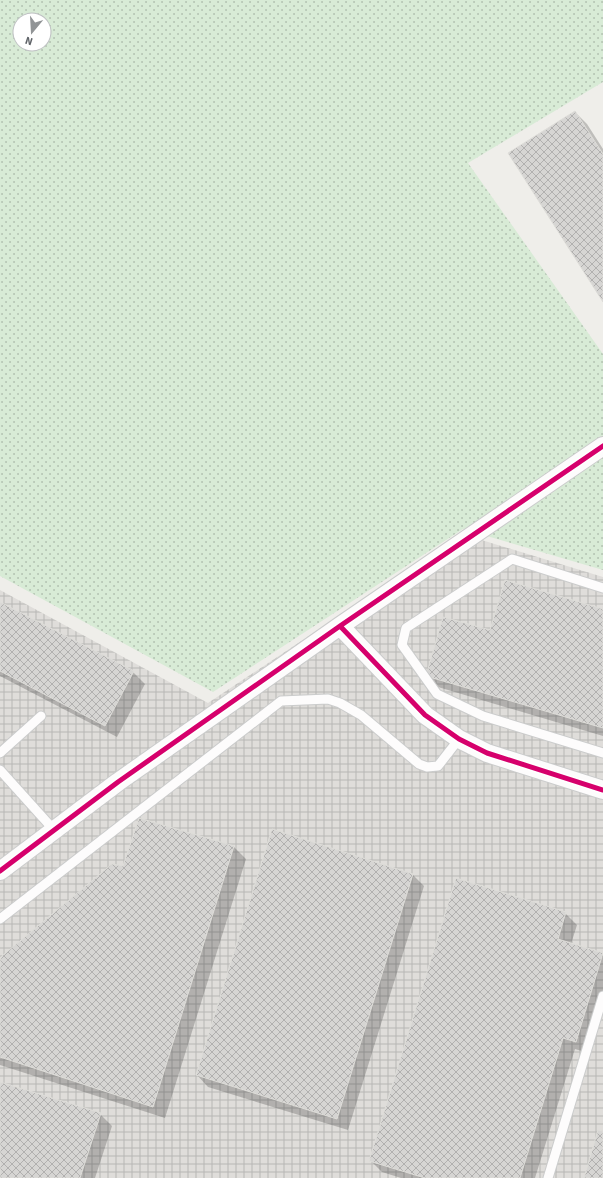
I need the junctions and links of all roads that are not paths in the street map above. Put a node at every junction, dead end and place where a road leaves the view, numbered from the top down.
1 (603, 446) edge
2 (603, 588) edge
3 (340, 626) junction
4 (41, 716) dead end
5 (459, 739) junction
6 (0, 753) edge
7 (603, 753) edge
8 (0, 770) edge
9 (603, 790) edge
10 (54, 830) junction
11 (0, 871) edge
12 (0, 919) edge
13 (603, 996) edge
14 (548, 1178) edge

1 - 3 street
2 - 7 lane
3 - 5 street
3 - 10 street
4 - 6 lane
5 - 9 street
5 - 12 lane
8 - 10 lane
10 - 11 street
13 - 14 lane

